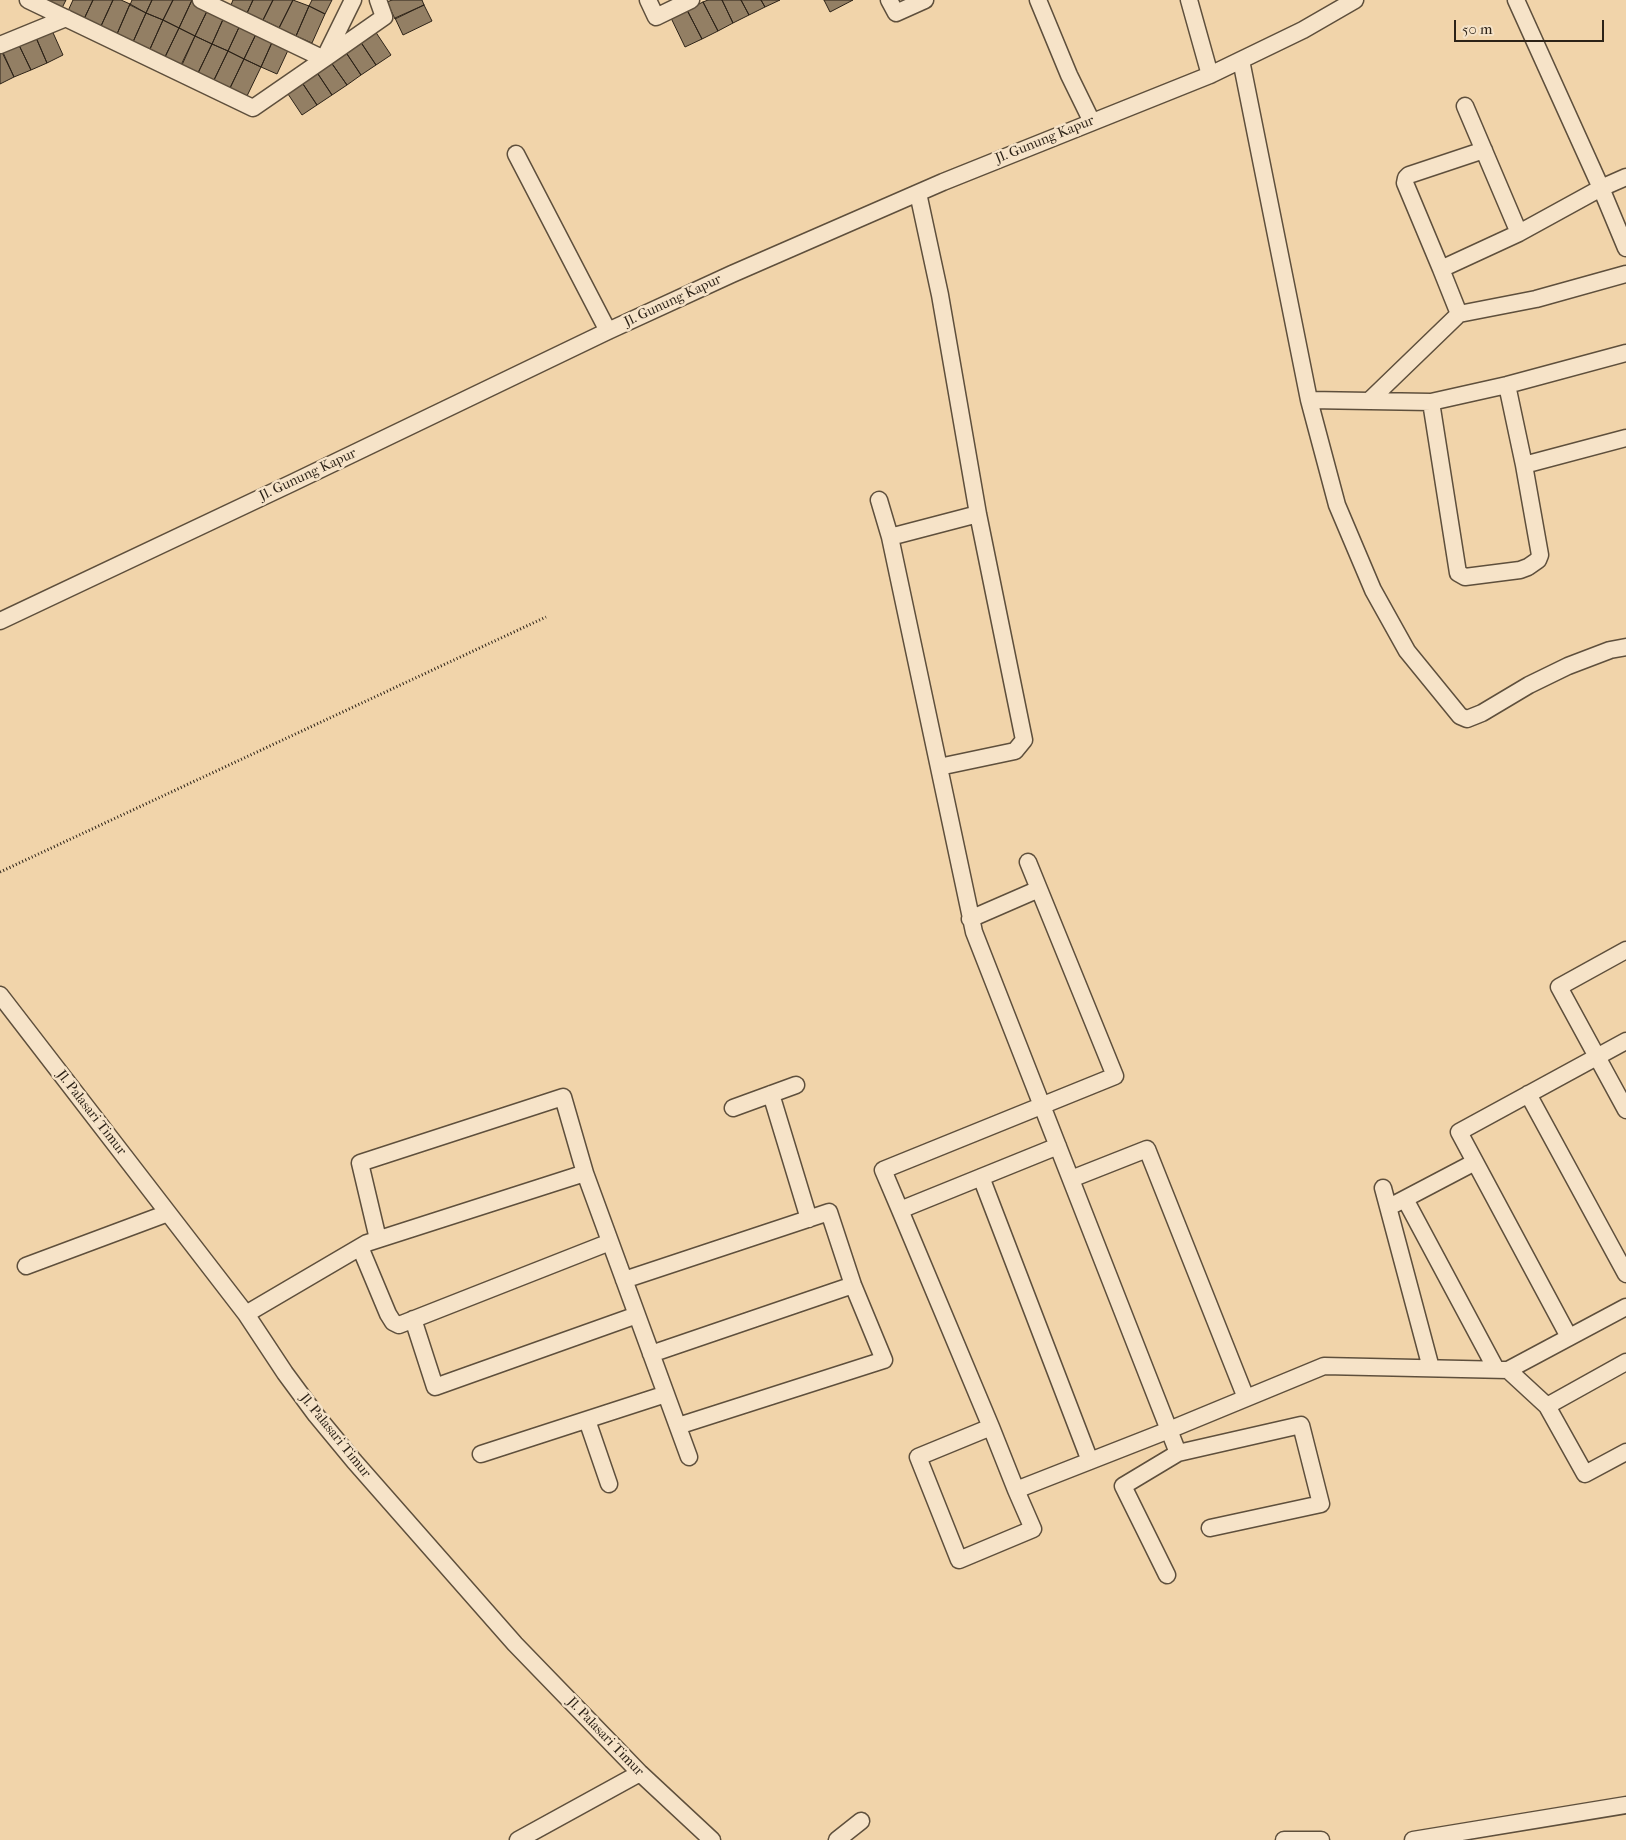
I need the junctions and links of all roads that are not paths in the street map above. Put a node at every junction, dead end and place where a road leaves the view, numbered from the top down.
1 (28, 0) edge
2 (201, 0) edge
3 (353, 0) edge
4 (378, 0) edge
5 (648, 0) edge
6 (691, 0) edge
7 (889, 0) edge
8 (925, 0) edge
9 (1038, 0) edge
10 (1189, 0) edge
11 (1355, 0) edge
12 (1516, 0) edge
13 (66, 18) junction
14 (0, 44) edge
15 (324, 59) junction
16 (1241, 60) junction
17 (1210, 75) junction
18 (1465, 106) dead end
19 (1092, 122) junction
20 (1484, 150) junction
21 (516, 154) dead end
22 (1626, 177) edge
23 (1601, 188) junction
24 (918, 193) junction
25 (1519, 233) junction
26 (1625, 244) edge
27 (1442, 269) junction
28 (1626, 274) edge
29 (1459, 314) junction
30 (608, 331) junction
31 (1626, 353) edge
32 (1507, 385) junction
33 (1309, 400) junction
34 (1370, 400) junction
35 (1431, 402) junction
36 (1626, 438) edge
37 (1524, 465) junction
38 (879, 500) dead end
39 (978, 514) junction
40 (890, 537) junction
41 (0, 621) edge
42 (1626, 647) edge
43 (939, 767) junction
44 (1028, 862) dead end
45 (1039, 889) junction
46 (970, 919) junction
47 (1626, 950) edge
48 (0, 996) edge
49 (1626, 1040) edge
50 (1597, 1056) junction
51 (796, 1085) dead end
52 (771, 1094) junction
53 (1528, 1094) junction
54 (1042, 1105) junction
55 (732, 1108) dead end
56 (1626, 1110) edge
57 (1058, 1146) junction
58 (1475, 1162) junction
59 (585, 1172) junction
60 (981, 1177) junction
61 (1071, 1179) junction
62 (1384, 1188) dead end
63 (1405, 1198) junction
64 (1389, 1207) junction
65 (900, 1210) junction
66 (168, 1214) junction
67 (809, 1219) junction
68 (378, 1239) junction
69 (610, 1242) junction
70 (360, 1247) junction
71 (26, 1266) dead end
72 (1626, 1274) edge
73 (624, 1280) junction
74 (853, 1285) junction
75 (1626, 1307) edge
76 (246, 1314) junction
77 (637, 1315) junction
78 (412, 1320) junction
79 (1569, 1338) junction
80 (651, 1354) junction
81 (1626, 1362) edge
82 (1431, 1368) junction
83 (1502, 1369) junction
84 (666, 1394) junction
85 (1246, 1398) junction
86 (1547, 1406) junction
87 (587, 1420) junction
88 (678, 1426) junction
89 (990, 1427) junction
90 (1169, 1430) junction
91 (1626, 1452) edge
92 (481, 1454) dead end
93 (1178, 1454) junction
94 (689, 1457) dead end
95 (1090, 1461) junction
96 (609, 1484) dead end
97 (1016, 1490) junction
98 (1210, 1528) dead end
99 (1167, 1575) dead end
100 (640, 1773) junction
101 (1626, 1804) edge
102 (862, 1821) dead end
103 (518, 1840) edge
104 (712, 1840) edge
105 (836, 1840) edge
106 (1284, 1840) edge
107 (1321, 1840) edge
108 (1413, 1840) edge

1 - 13 street
2 - 15 street
3 - 15 street
4 - 15 street
5 - 6 street
7 - 8 street
9 - 19 street
10 - 17 street
11 - 16 street, Jl. Gunung Kapur
12 - 23 street
13 - 14 street
13 - 15 street
16 - 17 street, Jl. Gunung Kapur
16 - 33 street
17 - 19 street, Jl. Gunung Kapur
18 - 20 street
19 - 24 street, Jl. Gunung Kapur
20 - 25 street
20 - 27 street
21 - 30 street
22 - 23 street
23 - 25 street
23 - 26 street
24 - 30 street, Jl. Gunung Kapur
24 - 39 street
25 - 27 street
27 - 29 street
28 - 29 street
29 - 34 street
30 - 41 street, Jl. Gunung Kapur
31 - 32 street
32 - 35 street
32 - 37 street
33 - 34 street
33 - 42 street
34 - 35 street
35 - 37 street
36 - 37 street
38 - 40 street
39 - 40 street
39 - 43 street
40 - 43 street
43 - 46 street
44 - 45 street
45 - 46 street
45 - 54 street
46 - 54 street
47 - 50 street
48 - 66 street, Jl. Palasari Timur
49 - 50 street
50 - 53 street
50 - 56 street
51 - 52 street
52 - 55 street
52 - 67 street
53 - 58 street
53 - 72 street
54 - 57 street
54 - 65 street
57 - 60 street
57 - 61 street
58 - 63 street
58 - 79 street
59 - 68 street
59 - 68 street
59 - 69 street
60 - 65 street
60 - 95 street
61 - 85 street
61 - 90 street
62 - 64 street
63 - 64 street
63 - 83 street
64 - 82 street
65 - 89 street
66 - 71 street
66 - 76 street, Jl. Palasari Timur
67 - 73 street
67 - 74 street
68 - 70 street
69 - 73 street
69 - 78 street
70 - 76 street
70 - 78 street
73 - 77 street
74 - 80 street
74 - 88 street
75 - 79 street
76 - 100 street, Jl. Palasari Timur
77 - 78 street
77 - 80 street
79 - 83 street
80 - 84 street
81 - 86 street
82 - 83 street
82 - 85 street
83 - 86 street
84 - 87 street
84 - 88 street
85 - 90 street
86 - 91 street
87 - 92 street
87 - 96 street
88 - 94 street
89 - 97 street
89 - 97 street
90 - 93 street
90 - 95 street
93 - 98 street
93 - 99 street
95 - 97 street
100 - 103 street
100 - 104 street, Jl. Palasari Timur
101 - 108 street
102 - 105 street
106 - 107 street

